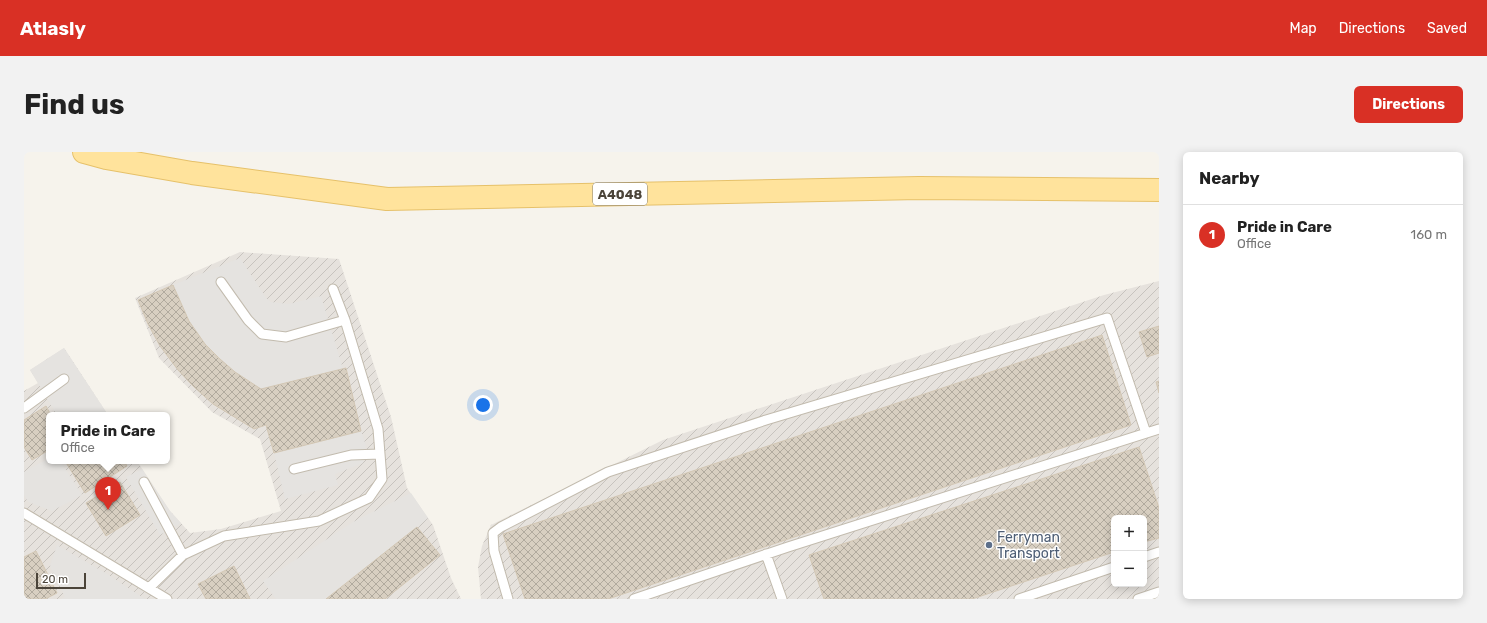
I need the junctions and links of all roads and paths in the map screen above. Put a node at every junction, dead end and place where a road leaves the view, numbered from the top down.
1 (84, 152) edge
2 (1159, 190) edge
3 (221, 282) dead end
4 (333, 289) dead end
5 (345, 320) junction
6 (64, 379) dead end
7 (24, 408) edge
8 (1159, 429) edge
9 (1146, 433) junction
10 (380, 454) junction
11 (294, 469) dead end
12 (144, 482) dead end
13 (24, 513) edge
14 (1159, 552) edge
15 (766, 554) junction
16 (183, 555) junction
17 (1147, 556) edge
18 (1111, 568) edge
19 (149, 588) junction
20 (1159, 592) edge
21 (168, 599) edge
22 (508, 599) edge
23 (634, 599) edge
24 (782, 599) edge
25 (1019, 599) edge
26 (1138, 599) edge

1 - 2 main road, A4048
3 - 5 lane
4 - 5 lane
5 - 10 lane
6 - 7 lane
8 - 9 lane
9 - 15 lane
9 - 22 lane
10 - 11 lane
10 - 16 lane
12 - 16 lane
13 - 19 lane
14 - 17 lane
15 - 23 lane
15 - 24 lane
16 - 19 lane
18 - 25 lane
19 - 21 lane
20 - 26 lane

